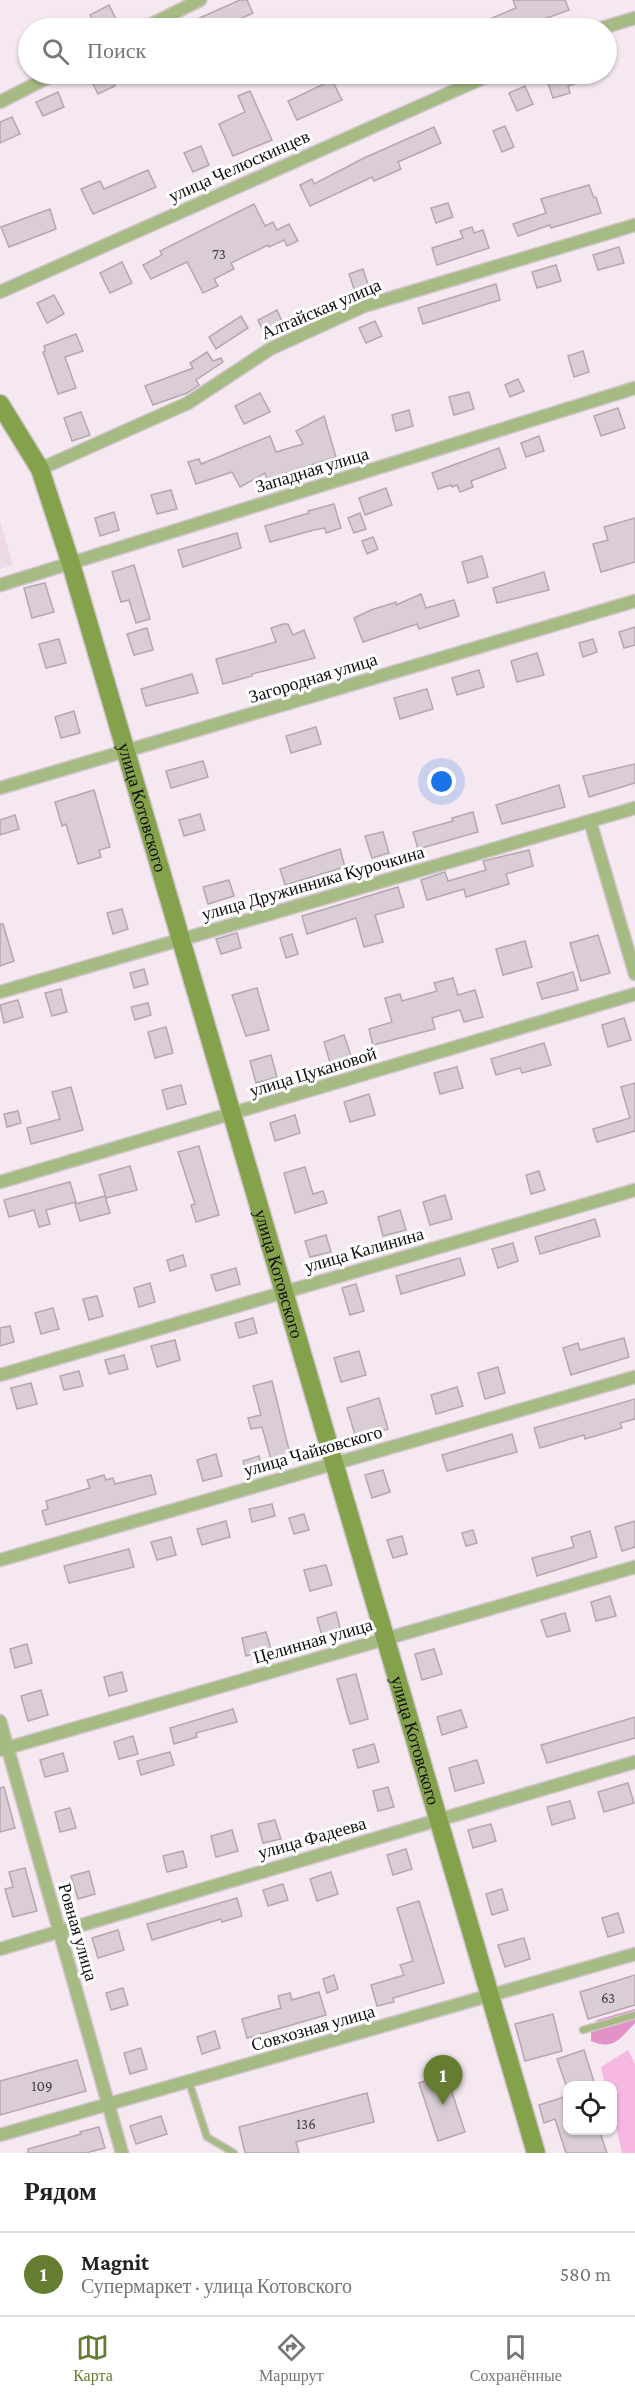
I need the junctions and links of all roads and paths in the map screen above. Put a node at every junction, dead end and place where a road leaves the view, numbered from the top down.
1 (200, 0) edge
2 (164, 18) edge
3 (635, 18) edge
4 (617, 23) edge
5 (35, 84) edge
6 (469, 84) edge
7 (0, 102) edge
8 (635, 225) edge
9 (0, 292) edge
10 (635, 388) edge
11 (0, 404) edge
12 (40, 469) junction
13 (71, 564) junction
14 (0, 585) edge
15 (635, 601) edge
16 (126, 752) junction
17 (0, 788) edge
18 (635, 808) edge
19 (590, 821) junction
20 (181, 939) junction
21 (635, 974) edge
22 (0, 992) edge
23 (635, 994) edge
24 (232, 1115) junction
25 (0, 1182) edge
26 (635, 1190) edge
27 (284, 1292) junction
28 (0, 1375) edge
29 (635, 1377) edge
30 (334, 1464) junction
31 (0, 1560) edge
32 (635, 1567) edge
33 (386, 1639) junction
34 (0, 1721) edge
35 (4, 1749) edge
36 (635, 1762) edge
37 (438, 1820) junction
38 (59, 1931) junction
39 (0, 1949) edge
40 (635, 1954) edge
41 (490, 1995) junction
42 (635, 2015) edge
43 (583, 2030) dead end
44 (189, 2082) junction
45 (109, 2106) junction
46 (0, 2135) edge
47 (122, 2153) edge
48 (234, 2153) edge
49 (536, 2153) edge

1 - 2 street
3 - 4 street
5 - 7 street
6 - 9 street, улица Челюскинцев
8 - 12 street, Алтайская улица
10 - 13 street, Западная улица
11 - 12 street, улица Котовского
12 - 13 street, улица Котовского
13 - 14 street, Западная улица
13 - 16 street, улица Котовского
15 - 16 street, Загородная улица
16 - 17 street, Загородная улица
16 - 20 street, улица Котовского
18 - 19 street, улица Дружинника Курочкина
19 - 20 street, улица Дружинника Курочкина
19 - 21 street
20 - 22 street, улица Дружинника Курочкина
20 - 24 street, улица Котовского
23 - 24 street, улица Цукановой
24 - 25 street, улица Цукановой
24 - 27 street, улица Котовского
26 - 27 street, улица Калинина
27 - 28 street, улица Калинина
27 - 30 street, улица Котовского
29 - 30 street, улица Чайковского
30 - 31 street, улица Чайковского
30 - 33 street, улица Котовского
32 - 33 street, Целинная улица
33 - 35 street, Целинная улица
33 - 37 street, улица Котовского
34 - 35 street, Ровная улица
35 - 38 street, Ровная улица
36 - 37 street, улица Фадеева
37 - 38 street, улица Фадеева
37 - 41 street, улица Котовского
38 - 39 street, улица Фадеева
38 - 45 street, Ровная улица
40 - 41 street, Совхозная улица
41 - 44 street, Совхозная улица
41 - 49 street, улица Котовского
42 - 43 lane
44 - 45 street, Совхозная улица
44 - 48 lane
45 - 46 street, Совхозная улица
45 - 47 street, Ровная улица

